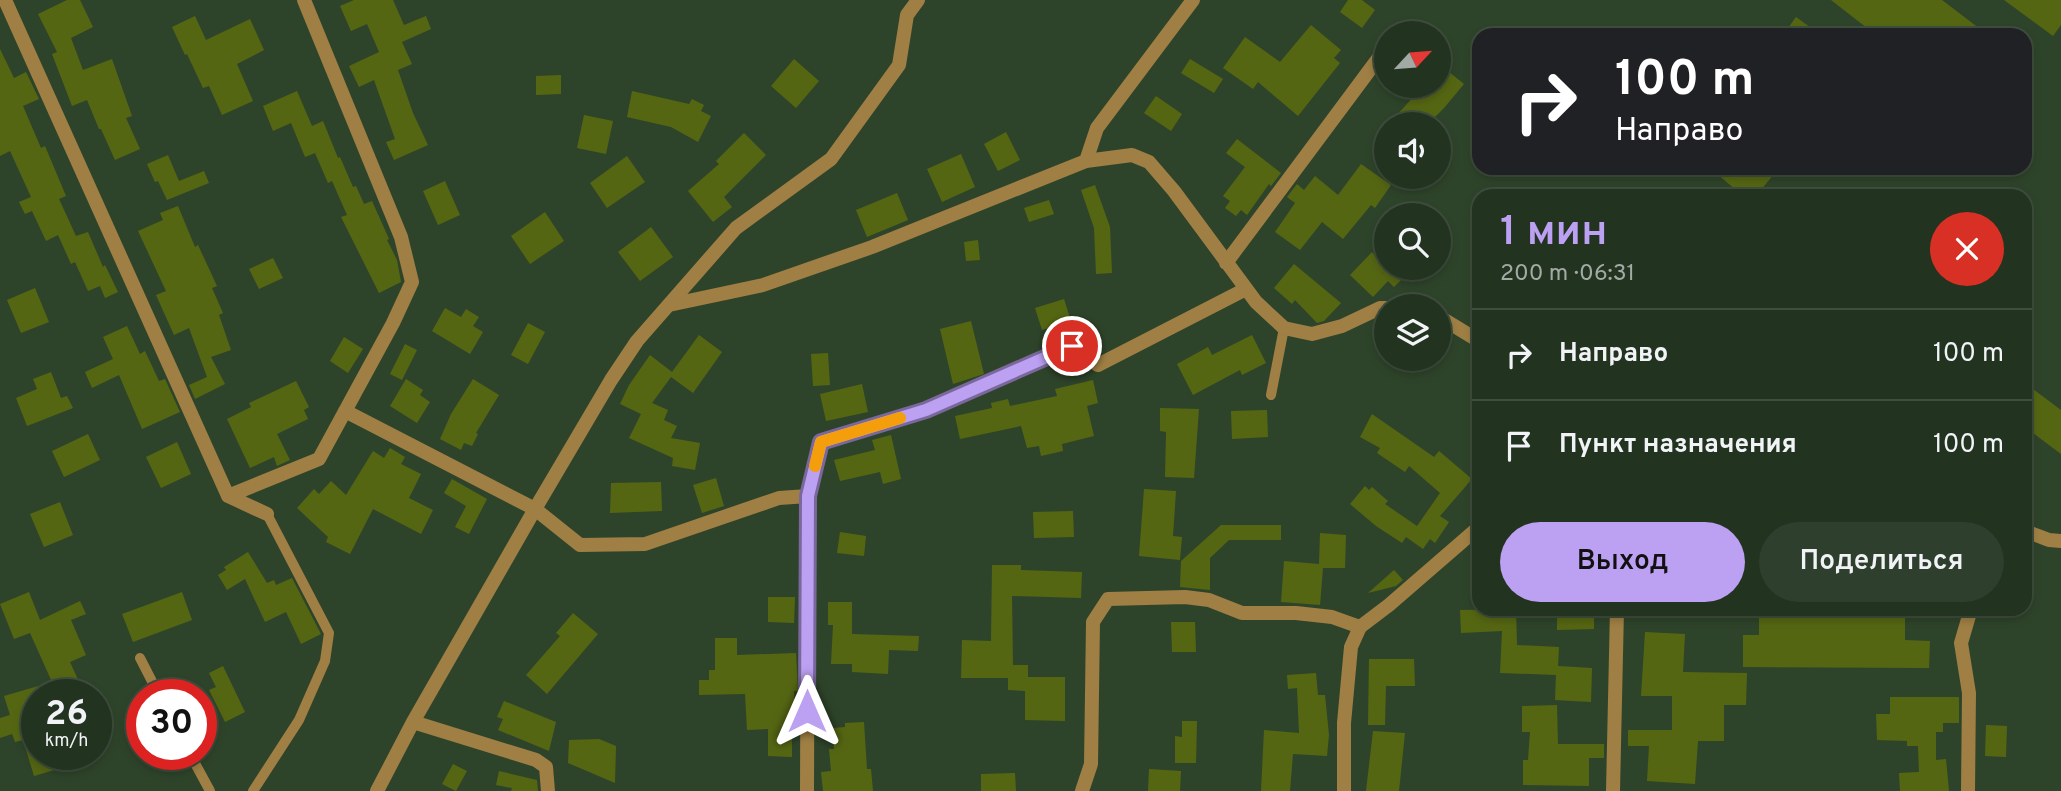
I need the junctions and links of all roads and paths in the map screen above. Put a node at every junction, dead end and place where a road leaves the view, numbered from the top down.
1 (5, 0) edge
2 (303, 0) edge
3 (918, 0) edge
4 (1193, 0) edge
5 (1374, 64) edge
6 (1086, 161) junction
7 (1226, 263) junction
8 (1246, 289) junction
9 (669, 305) junction
10 (1374, 312) edge
11 (1451, 324) edge
12 (1284, 328) junction
13 (1472, 337) edge
14 (1270, 395) dead end
15 (345, 411) junction
16 (228, 496) junction
17 (808, 496) junction
18 (535, 509) junction
19 (267, 514) joint
20 (1472, 533) edge
21 (2032, 534) edge
22 (2061, 541) edge
23 (1618, 616) edge
24 (1969, 616) edge
25 (1360, 626) junction
26 (140, 658) dead end
27 (151, 679) edge
28 (413, 722) junction
29 (198, 770) edge
30 (209, 791) edge
31 (253, 791) edge
32 (377, 791) edge
33 (548, 791) edge
34 (807, 791) edge
35 (1082, 791) edge
36 (1344, 791) edge
37 (1613, 791) edge
38 (1968, 791) edge

1 - 16 street
2 - 15 street
3 - 9 street
4 - 6 street
5 - 7 street
6 - 7 street
6 - 9 street
7 - 8 street
8 - 12 street
8 - 17 street
9 - 18 street
10 - 12 street
11 - 13 street
12 - 14 lane
15 - 16 street
15 - 18 street
16 - 19 street
17 - 18 street
17 - 34 street
18 - 28 street
19 - 31 lane
20 - 25 street
21 - 22 street
23 - 37 street
24 - 38 street
25 - 35 street
25 - 36 street
26 - 27 lane
28 - 32 street
28 - 33 street
29 - 30 lane

